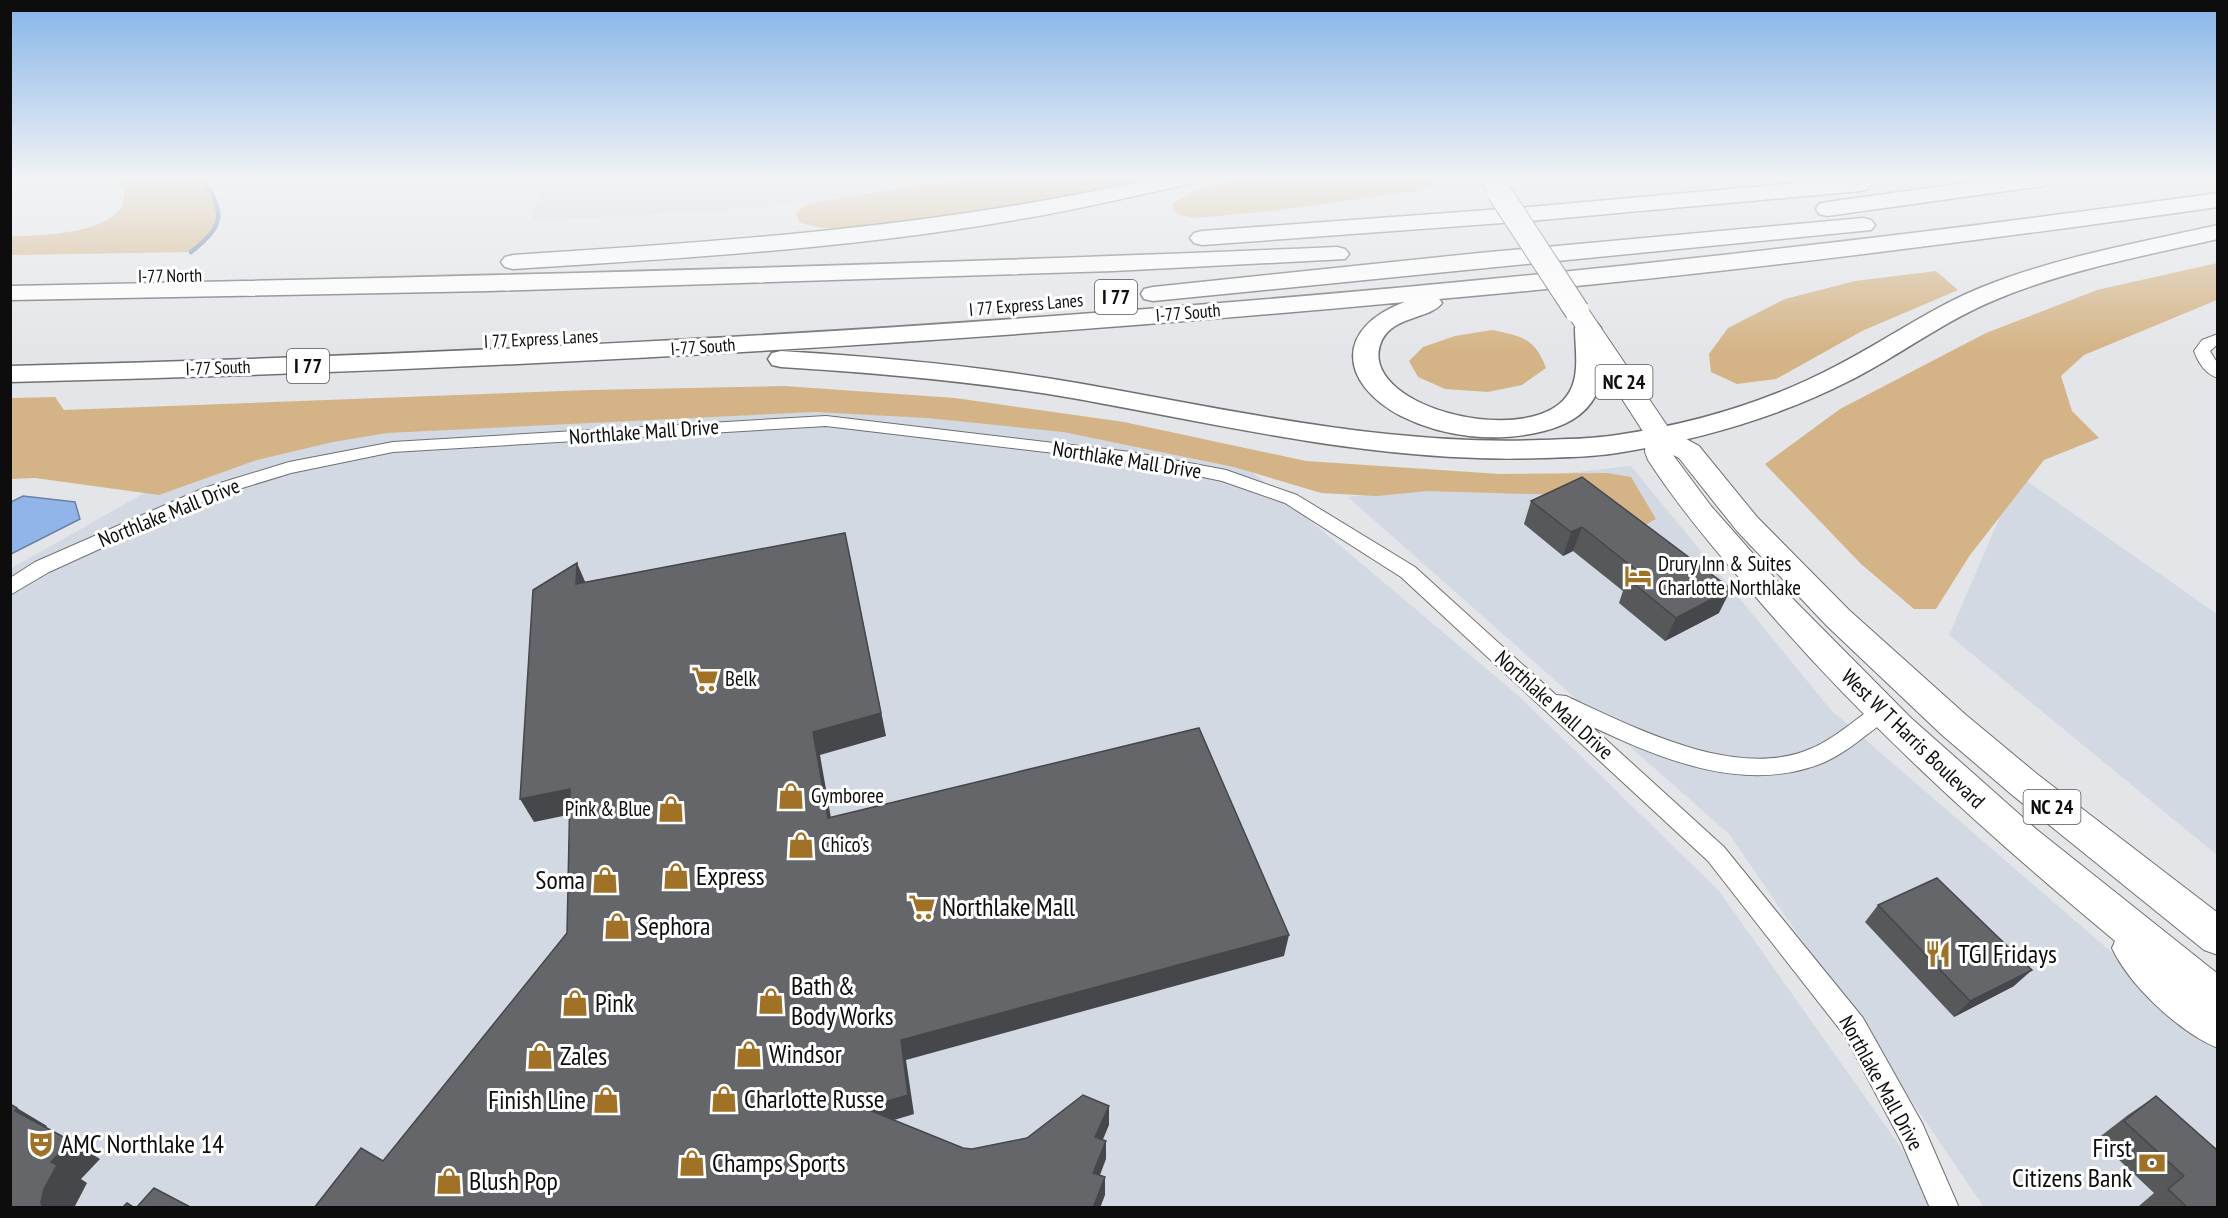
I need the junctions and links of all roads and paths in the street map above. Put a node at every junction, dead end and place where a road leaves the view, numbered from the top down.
1 (864, 236) edge
2 (1231, 236) edge
3 (1528, 236) edge
4 (1580, 236) edge
5 (1741, 236) edge
6 (1956, 236) edge
7 (2201, 236) edge
8 (335, 274) junction
9 (10, 279) edge
10 (1499, 286) junction
11 (10, 293) edge
12 (1583, 319) junction
13 (2217, 338) edge
14 (605, 353) junction
15 (10, 357) edge
16 (2217, 373) edge
17 (10, 374) edge
18 (1660, 436) junction
19 (10, 588) edge
20 (1543, 695) junction
21 (1882, 712) junction
22 (2097, 905) junction
23 (2217, 937) edge
24 (2217, 999) edge
25 (2217, 1028) edge
26 (1945, 1208) edge

1 - 8 highway
2 - 8 highway, I-77 North
3 - 12 main road, West W T Harris Boulevard / NC 24, bridge
4 - 11 highway, I 77 Express Lanes / I 77
5 - 15 highway, I 77 Express Lanes / I 77
6 - 10 highway, I-77 South / I 77
7 - 18 highway
8 - 9 highway, I-77 North
10 - 12 highway
10 - 14 highway, I-77 South / I 77
12 - 18 main road, West W T Harris Boulevard / NC 24
13 - 16 street
14 - 17 highway, I-77 South / I 77
14 - 18 highway
18 - 21 main road, West W T Harris Boulevard / NC 24
18 - 23 main road, West W T Harris Boulevard / NC 24
19 - 20 street, Northlake Mall Drive
20 - 21 street
20 - 26 street, Northlake Mall Drive
21 - 22 main road, West W T Harris Boulevard / NC 24
22 - 24 main road, West W T Harris Boulevard / NC 24
22 - 25 main road

